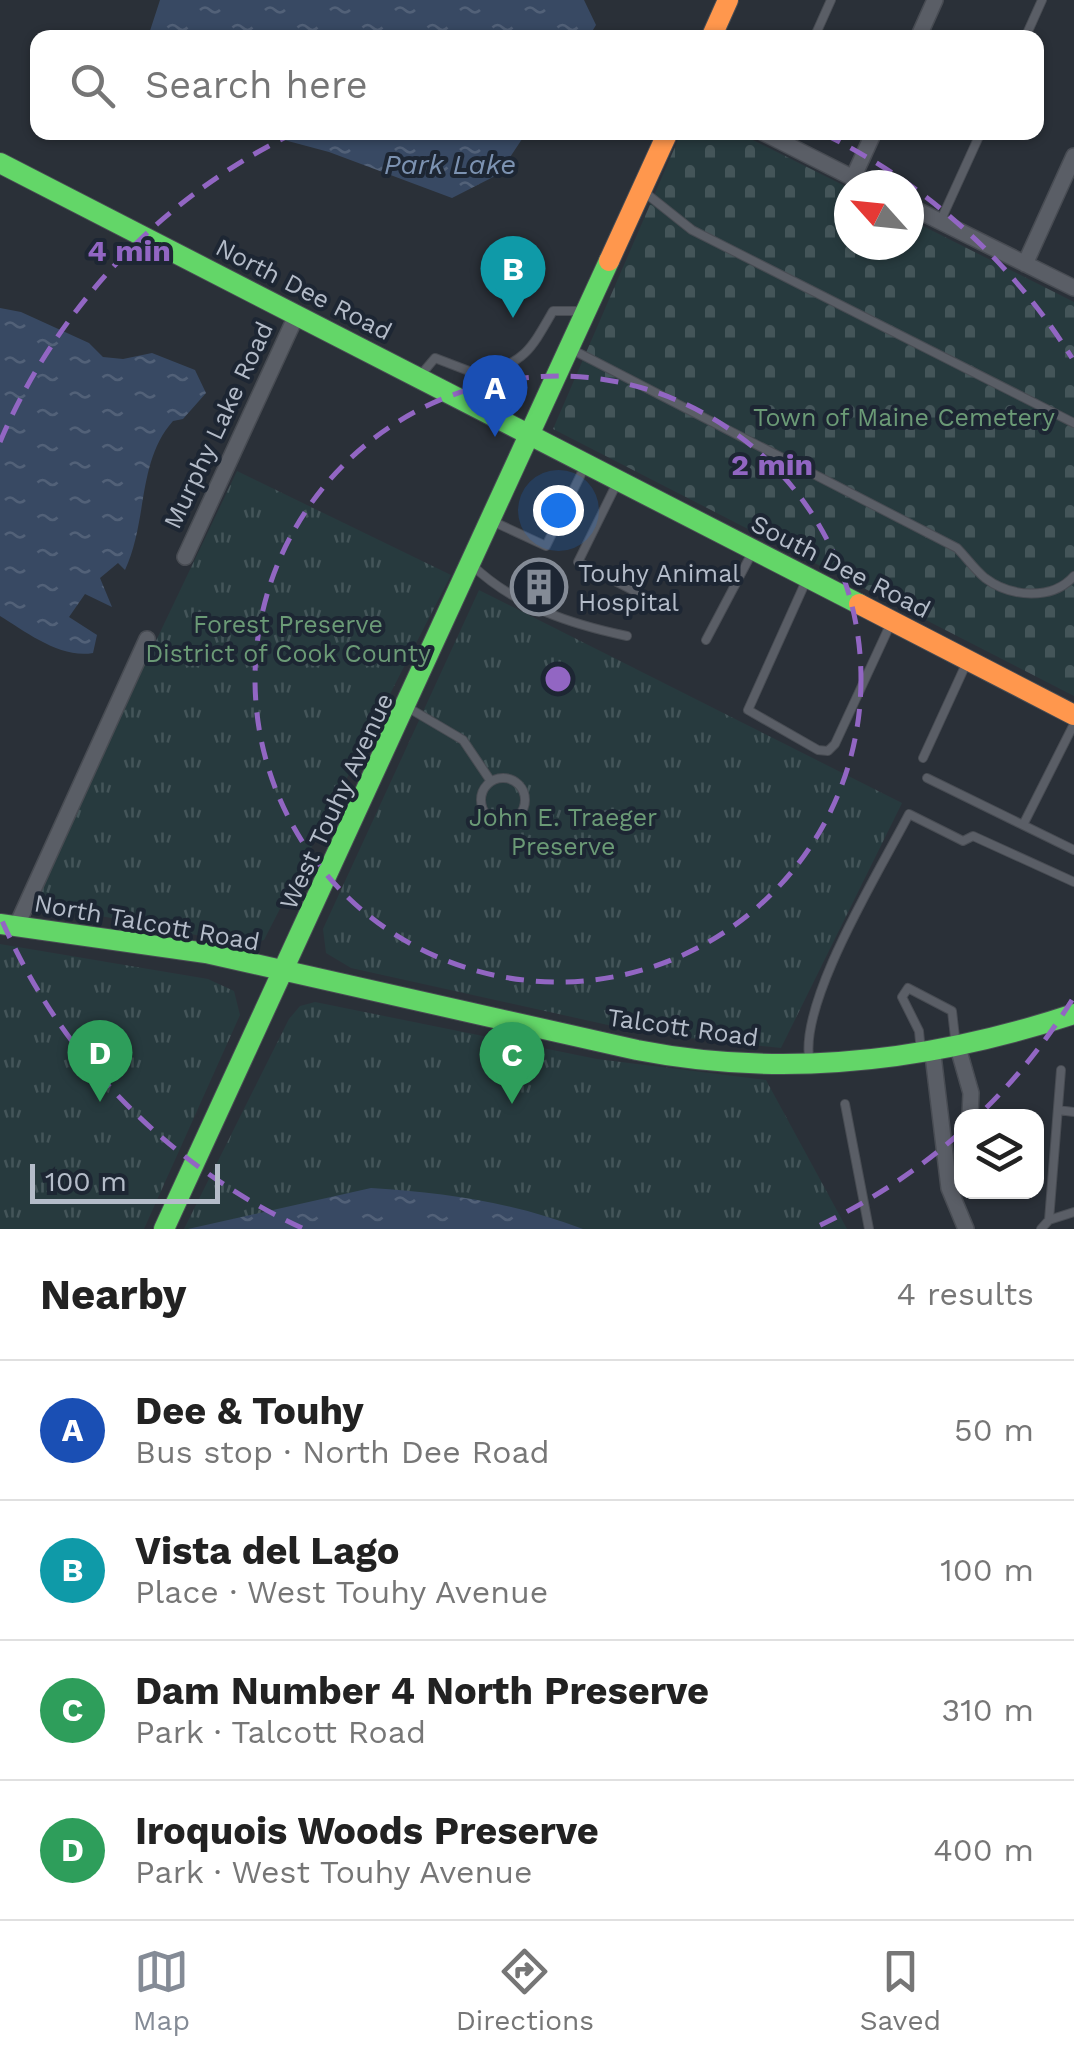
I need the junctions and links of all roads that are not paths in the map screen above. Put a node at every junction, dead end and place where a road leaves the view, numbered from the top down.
1 (728, 0) edge
2 (831, 0) edge
3 (935, 0) edge
4 (1042, 0) edge
5 (715, 30) edge
6 (818, 30) edge
7 (922, 30) edge
8 (1028, 30) edge
9 (664, 140) edge
10 (779, 140) edge
11 (872, 140) edge
12 (977, 140) edge
13 (1074, 156) edge
14 (0, 162) edge
15 (837, 170) edge
16 (863, 170) edge
17 (642, 189) junction
18 (924, 214) edge
19 (940, 222) junction
20 (1025, 264) junction
21 (1074, 288) edge
22 (586, 311) junction
23 (297, 314) junction
24 (569, 348) junction
25 (420, 377) junction
26 (1074, 423) edge
27 (531, 434) junction
28 (586, 462) junction
29 (619, 479) junction
30 (492, 521) junction
31 (754, 549) junction
32 (185, 557) dead end
33 (472, 565) junction
34 (1074, 576) edge
35 (808, 577) junction
36 (648, 598) dead end
37 (892, 621) junction
38 (627, 636) dead end
39 (147, 639) dead end
40 (706, 640) dead end
41 (968, 660) junction
42 (406, 707) junction
43 (1074, 715) edge
44 (1074, 724) edge
45 (923, 758) dead end
46 (927, 778) dead end
47 (490, 780) junction
48 (1023, 824) junction
49 (1074, 850) edge
50 (1074, 882) edge
51 (8, 925) edge
52 (285, 972) junction
53 (1074, 1014) edge
54 (958, 1051) junction
55 (927, 1056) junction
56 (810, 1063) junction
57 (1060, 1070) dead end
58 (844, 1104) dead end
59 (970, 1109) edge
60 (1058, 1110) junction
61 (1074, 1112) edge
62 (1074, 1212) edge
63 (1049, 1220) junction
64 (167, 1222) edge
65 (963, 1223) edge
66 (869, 1229) edge
67 (1041, 1229) edge

1 - 5 main road
2 - 6 lane
3 - 7 street
4 - 8 lane
9 - 17 main road, West Touhy Avenue
10 - 15 street
11 - 16 street
12 - 19 lane
13 - 20 street
14 - 23 main road, North Dee Road
17 - 22 main road, West Touhy Avenue
17 - 26 lane
18 - 19 street
19 - 20 street
20 - 21 street
22 - 24 main road, West Touhy Avenue
22 - 25 lane
23 - 25 main road, North Dee Road
23 - 32 street, Murphy Lake Road
24 - 27 main road, West Touhy Avenue
24 - 34 lane
25 - 27 main road, North Dee Road
27 - 28 main road, South Dee Road
27 - 30 main road, West Touhy Avenue
28 - 29 main road, South Dee Road
28 - 30 lane
29 - 31 main road, South Dee Road
29 - 36 lane
30 - 33 main road, West Touhy Avenue
31 - 35 main road, South Dee Road
31 - 40 lane
33 - 38 lane
33 - 42 main road, West Touhy Avenue
35 - 37 main road, South Dee Road
35 - 37 lane
37 - 41 main road, South Dee Road
39 - 51 street
41 - 43 main road, South Dee Road
41 - 45 lane
42 - 47 lane
42 - 52 main road, West Touhy Avenue
44 - 48 lane
46 - 48 lane
47 - 47 lane
48 - 49 lane
50 - 56 lane
51 - 52 main road, North Talcott Road
52 - 56 main road, Talcott Road
52 - 64 main road, West Touhy Avenue
53 - 54 main road, Talcott Road
54 - 55 main road, Talcott Road
54 - 55 lane
54 - 59 street
55 - 56 main road, Talcott Road
55 - 65 street
57 - 60 lane
58 - 66 lane
60 - 61 lane
60 - 63 lane
62 - 63 lane
63 - 67 lane

